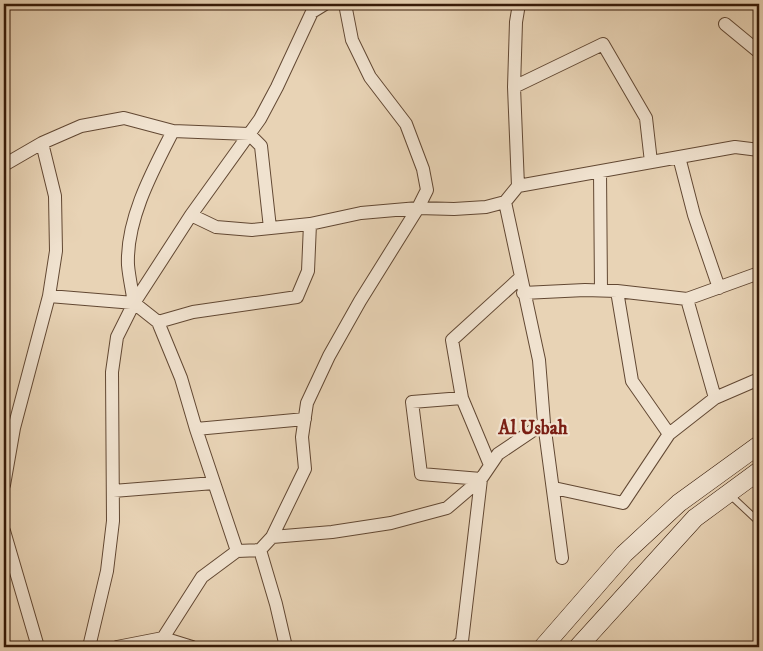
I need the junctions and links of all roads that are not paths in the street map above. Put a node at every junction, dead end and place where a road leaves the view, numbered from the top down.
1 (325, 4) edge
2 (345, 4) edge
3 (518, 4) edge
4 (725, 24) dead end
5 (759, 52) edge
6 (514, 87) junction
7 (173, 131) junction
8 (249, 134) junction
9 (42, 143) junction
10 (759, 150) edge
11 (679, 157) junction
12 (651, 162) junction
13 (4, 165) edge
14 (600, 172) junction
15 (518, 186) junction
16 (505, 202) junction
17 (418, 208) junction
18 (191, 215) junction
19 (310, 224) junction
20 (270, 228) junction
21 (759, 273) edge
22 (520, 278) junction
23 (719, 288) junction
24 (601, 290) junction
25 (617, 291) junction
26 (524, 293) junction
27 (50, 296) junction
28 (688, 299) junction
29 (134, 303) junction
30 (158, 322) junction
31 (759, 379) edge
32 (462, 398) junction
33 (715, 398) junction
34 (305, 419) junction
35 (544, 424) junction
36 (196, 429) junction
37 (669, 434) junction
38 (759, 445) edge
39 (490, 465) junction
40 (759, 471) edge
41 (481, 479) junction
42 (214, 483) junction
43 (4, 485) edge
44 (554, 488) junction
45 (113, 491) junction
46 (729, 493) junction
47 (678, 503) junction
48 (695, 518) junction
49 (759, 522) edge
50 (4, 531) edge
51 (272, 537) junction
52 (260, 550) junction
53 (237, 551) junction
54 (562, 558) dead end
55 (163, 638) junction
56 (38, 647) edge
57 (89, 647) edge
58 (117, 647) edge
59 (192, 647) edge
60 (286, 647) edge
61 (456, 647) edge
62 (543, 647) edge
63 (578, 647) edge

1 - 8 street
2 - 17 street
3 - 6 street
4 - 5 street
6 - 12 street
6 - 15 street
7 - 8 street
7 - 9 street
7 - 29 street
8 - 18 street
8 - 20 street
9 - 13 street
9 - 27 street
10 - 11 street
11 - 12 street
11 - 23 street
12 - 14 street
14 - 15 street
14 - 24 street
15 - 16 street
16 - 17 street
16 - 22 street
17 - 19 street
17 - 34 street
18 - 20 street
18 - 29 street
19 - 20 street
19 - 30 street
21 - 23 street
22 - 26 street
22 - 32 street
23 - 28 street
24 - 25 street
24 - 26 street
25 - 28 street
25 - 37 street
26 - 35 street
27 - 29 street
27 - 43 street
28 - 33 street
29 - 30 street
29 - 45 street
30 - 36 street
31 - 33 street
32 - 39 street
32 - 41 street
33 - 37 street
34 - 36 street
34 - 51 street
35 - 39 street
35 - 44 street
36 - 42 street
37 - 44 street
38 - 47 main road
39 - 41 street
40 - 46 main road
41 - 51 street
41 - 61 street
42 - 45 street
42 - 53 street
44 - 54 street
45 - 57 street
46 - 48 main road
46 - 49 lane
47 - 48 main road
47 - 62 main road
48 - 63 main road
50 - 56 street
51 - 52 street
52 - 53 street
52 - 60 street
53 - 55 street
55 - 58 street
55 - 59 street

